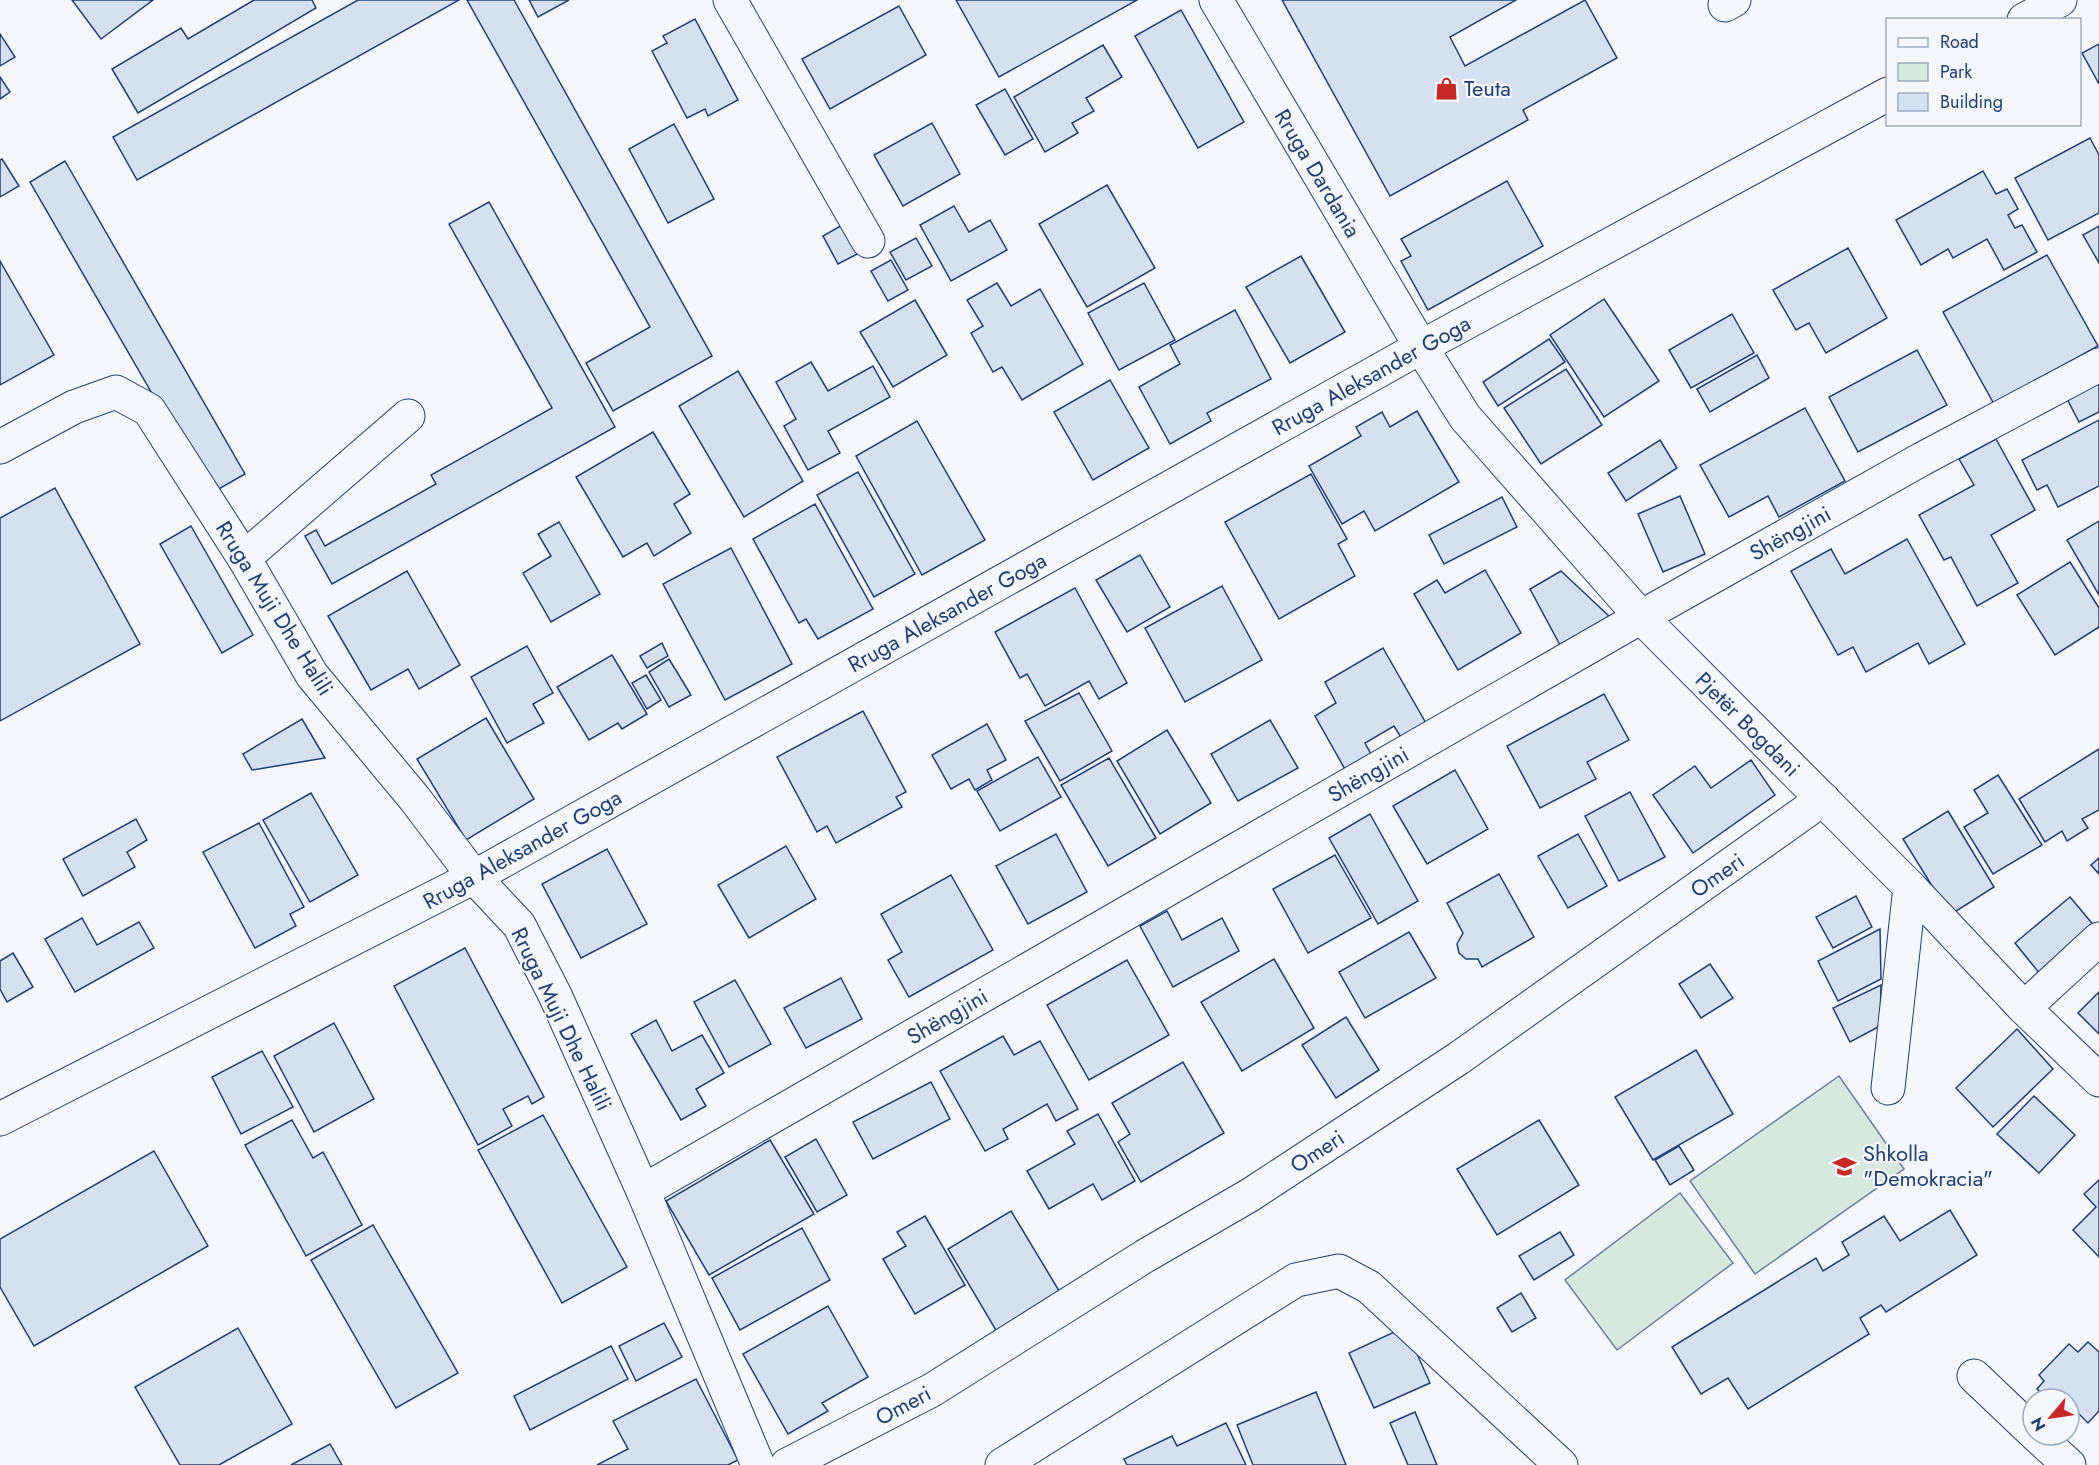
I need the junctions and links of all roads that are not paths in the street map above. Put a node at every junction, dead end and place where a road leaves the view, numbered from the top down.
1 (730, 0) edge
2 (1216, 0) edge
3 (2060, 0) edge
4 (2028, 18) edge
5 (1886, 95) edge
6 (868, 242) dead end
7 (1421, 347) junction
8 (2099, 365) edge
9 (408, 416) dead end
10 (0, 447) edge
11 (244, 558) junction
12 (1641, 617) junction
13 (1823, 800) junction
14 (474, 877) junction
15 (1910, 887) junction
16 (2099, 939) edge
17 (2024, 1008) junction
18 (2099, 1080) edge
19 (1888, 1088) dead end
20 (0, 1119) edge
21 (643, 1191) junction
22 (1974, 1376) dead end
23 (2021, 1421) edge
24 (2049, 1447) edge
25 (758, 1465) edge
26 (788, 1465) edge
27 (1002, 1465) edge
28 (1561, 1465) edge
29 (2069, 1465) edge

1 - 6 street
2 - 7 street, Rruga Dardania
3 - 4 street
5 - 7 street, Rruga Aleksander Goga
7 - 12 street, Pjetër Bogdani
7 - 14 street, Rruga Aleksander Goga
8 - 12 street, Shëngjini
9 - 11 street
10 - 11 street, Rruga Muji Dhe Halili
11 - 14 street, Rruga Muji Dhe Halili
12 - 13 street, Pjetër Bogdani
12 - 21 street, Shëngjini
13 - 15 street, Pjetër Bogdani
13 - 26 street, Omeri
14 - 20 street, Rruga Aleksander Goga
14 - 21 street, Rruga Muji Dhe Halili
15 - 17 street, Pjetër Bogdani
15 - 19 street
16 - 17 street
17 - 18 street, Pjetër Bogdani
21 - 25 street, Rruga Muji Dhe Halili
22 - 23 street
24 - 29 street
27 - 28 street

